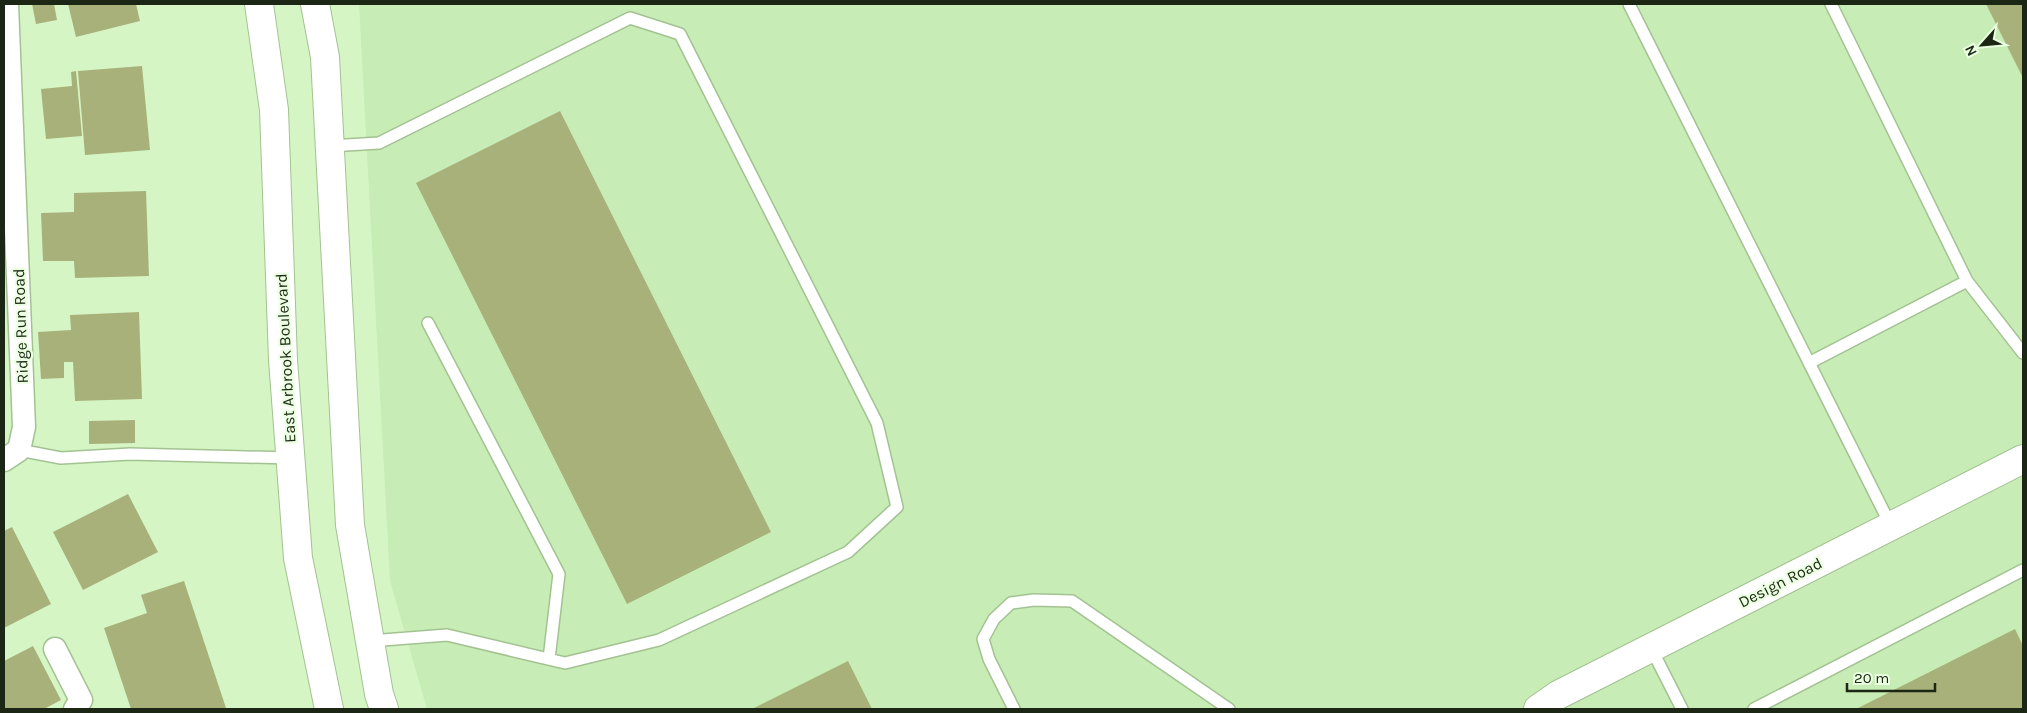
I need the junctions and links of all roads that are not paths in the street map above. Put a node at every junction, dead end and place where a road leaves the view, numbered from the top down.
1 (7, 4) edge
2 (260, 4) edge
3 (315, 4) edge
4 (1629, 4) edge
5 (1831, 4) edge
6 (330, 146) junction
7 (1966, 281) junction
8 (428, 323) dead end
9 (2023, 353) edge
10 (1809, 363) junction
11 (11, 455) edge
12 (290, 458) junction
13 (2023, 459) edge
14 (1891, 526) junction
15 (2023, 570) edge
16 (370, 641) junction
17 (1651, 648) junction
18 (55, 649) dead end
19 (549, 658) junction
20 (75, 709) edge
21 (329, 709) edge
22 (384, 709) edge
23 (1014, 709) edge
24 (1229, 709) edge
25 (1538, 709) edge
26 (1682, 709) edge
27 (1754, 709) edge

1 - 11 street, Ridge Run Road
2 - 12 street, East Arbrook Boulevard
3 - 6 street
4 - 10 lane
5 - 7 lane
6 - 16 street
6 - 19 lane
7 - 9 lane
7 - 10 lane
8 - 19 lane
10 - 14 lane
11 - 12 lane
12 - 21 street, East Arbrook Boulevard
13 - 14 street, Design Road
14 - 17 street, Design Road
15 - 27 lane
16 - 19 lane
16 - 22 street
17 - 25 street, Design Road
17 - 26 lane
18 - 20 street
23 - 24 lane

